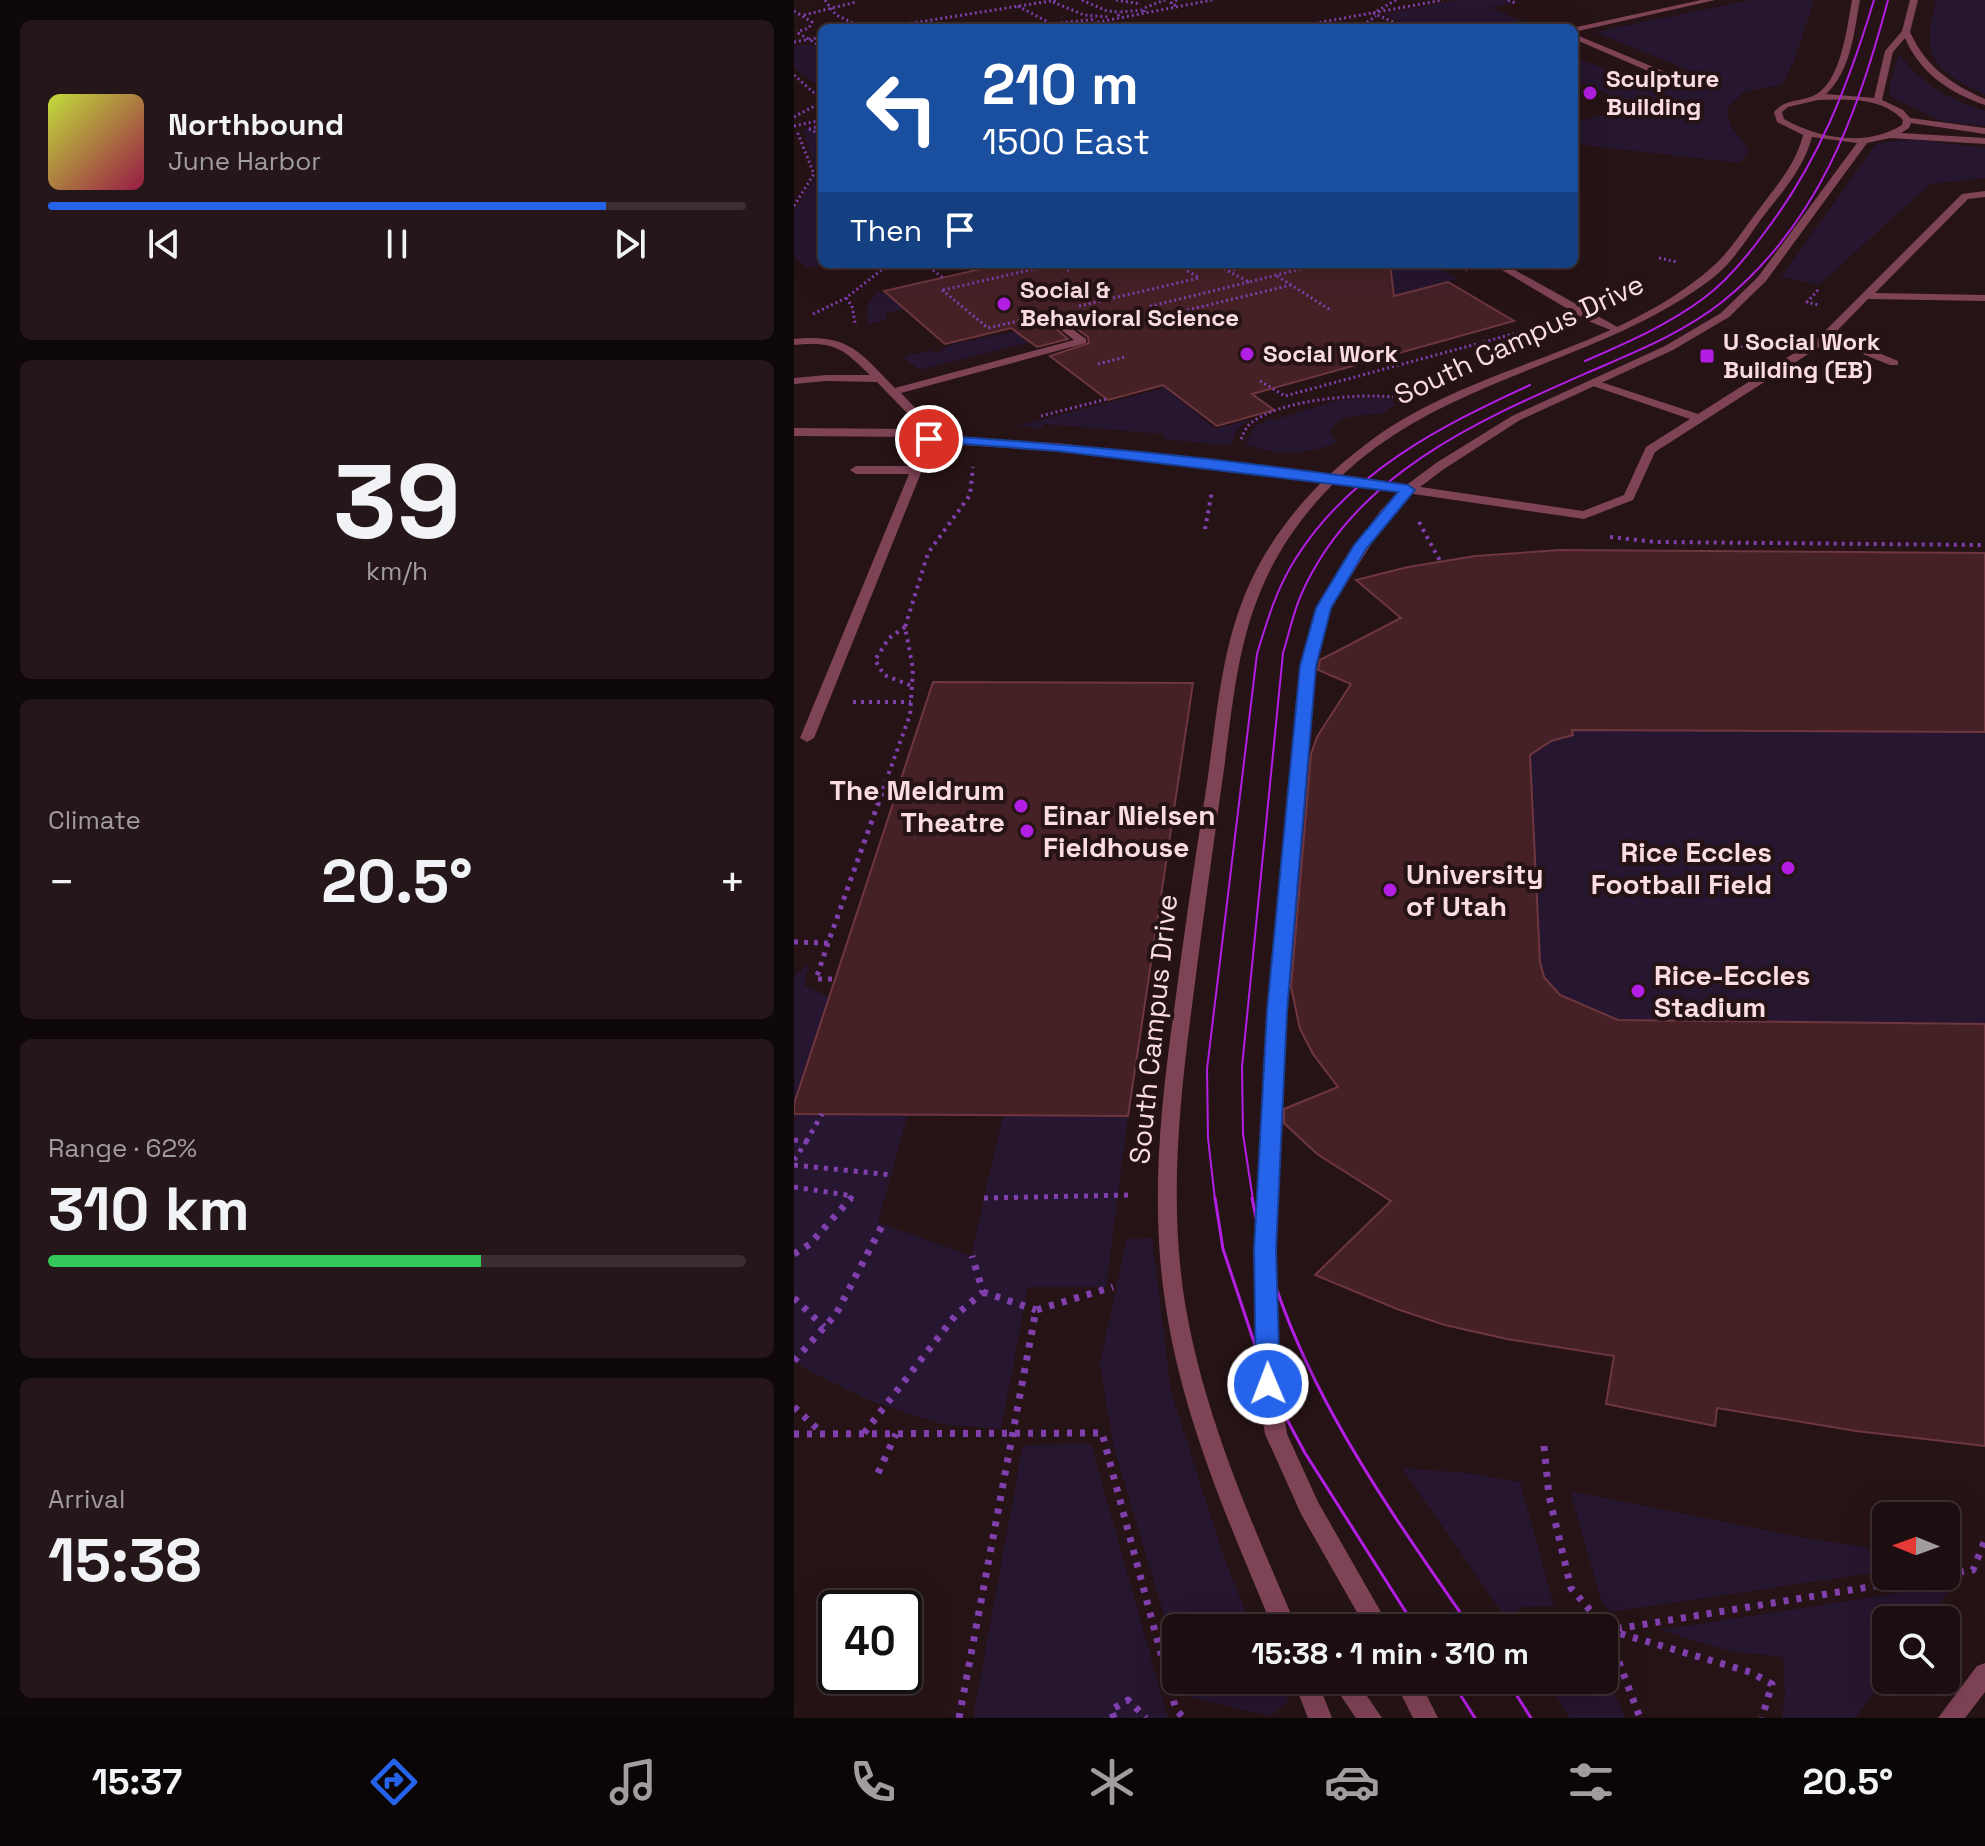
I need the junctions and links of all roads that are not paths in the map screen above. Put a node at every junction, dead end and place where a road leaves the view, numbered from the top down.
1 (1658, 0) edge
2 (1711, 0) edge
3 (1856, 0) edge
4 (1914, 0) edge
5 (1677, 7) junction
6 (1578, 29) edge
7 (1906, 32) junction
8 (1578, 38) edge
9 (1672, 78) dead end
10 (1818, 97) junction
11 (1877, 102) junction
12 (1985, 102) edge
13 (1907, 120) junction
14 (1985, 131) edge
15 (1808, 133) junction
16 (1888, 135) junction
17 (1865, 139) junction
18 (1985, 141) edge
19 (1985, 194) edge
20 (1504, 268) edge
21 (1863, 296) junction
22 (1985, 298) edge
23 (1053, 318) dead end
24 (1616, 329) junction
25 (1822, 340) junction
26 (794, 342) edge
27 (1894, 363) dead end
28 (883, 379) junction
29 (794, 381) edge
30 (1594, 383) junction
31 (895, 391) junction
32 (1700, 419) junction
33 (794, 432) edge
34 (923, 436) junction
35 (856, 470) dead end
36 (917, 470) junction
37 (1332, 478) junction
38 (1408, 490) junction
39 (807, 738) dead end
40 (1279, 1614) edge
41 (1370, 1614) edge
42 (1985, 1674) edge
43 (1311, 1694) edge
44 (1352, 1694) edge
45 (1413, 1694) edge
46 (1320, 1718) edge
47 (1370, 1718) edge
48 (1426, 1718) edge
49 (1950, 1718) edge

1 - 5 street
2 - 5 street
3 - 10 street
4 - 7 street
5 - 6 street
7 - 11 street
7 - 12 street
8 - 9 street
10 - 11 street
10 - 15 street
11 - 13 street
13 - 14 street
13 - 16 street
15 - 17 street
15 - 24 street, South Campus Drive
16 - 17 street
16 - 18 street
17 - 30 street
19 - 21 street
20 - 24 street
21 - 22 street
21 - 25 street
23 - 31 street
24 - 37 street, South Campus Drive
25 - 27 street
25 - 32 street
26 - 28 street
28 - 29 street
28 - 31 street
30 - 32 street
30 - 38 street
31 - 34 street
32 - 38 street
33 - 34 street
34 - 36 street
34 - 37 street
35 - 36 street
36 - 39 street
37 - 38 street
37 - 40 street, South Campus Drive
38 - 41 street
42 - 49 street
43 - 46 street
44 - 47 street
45 - 48 street

